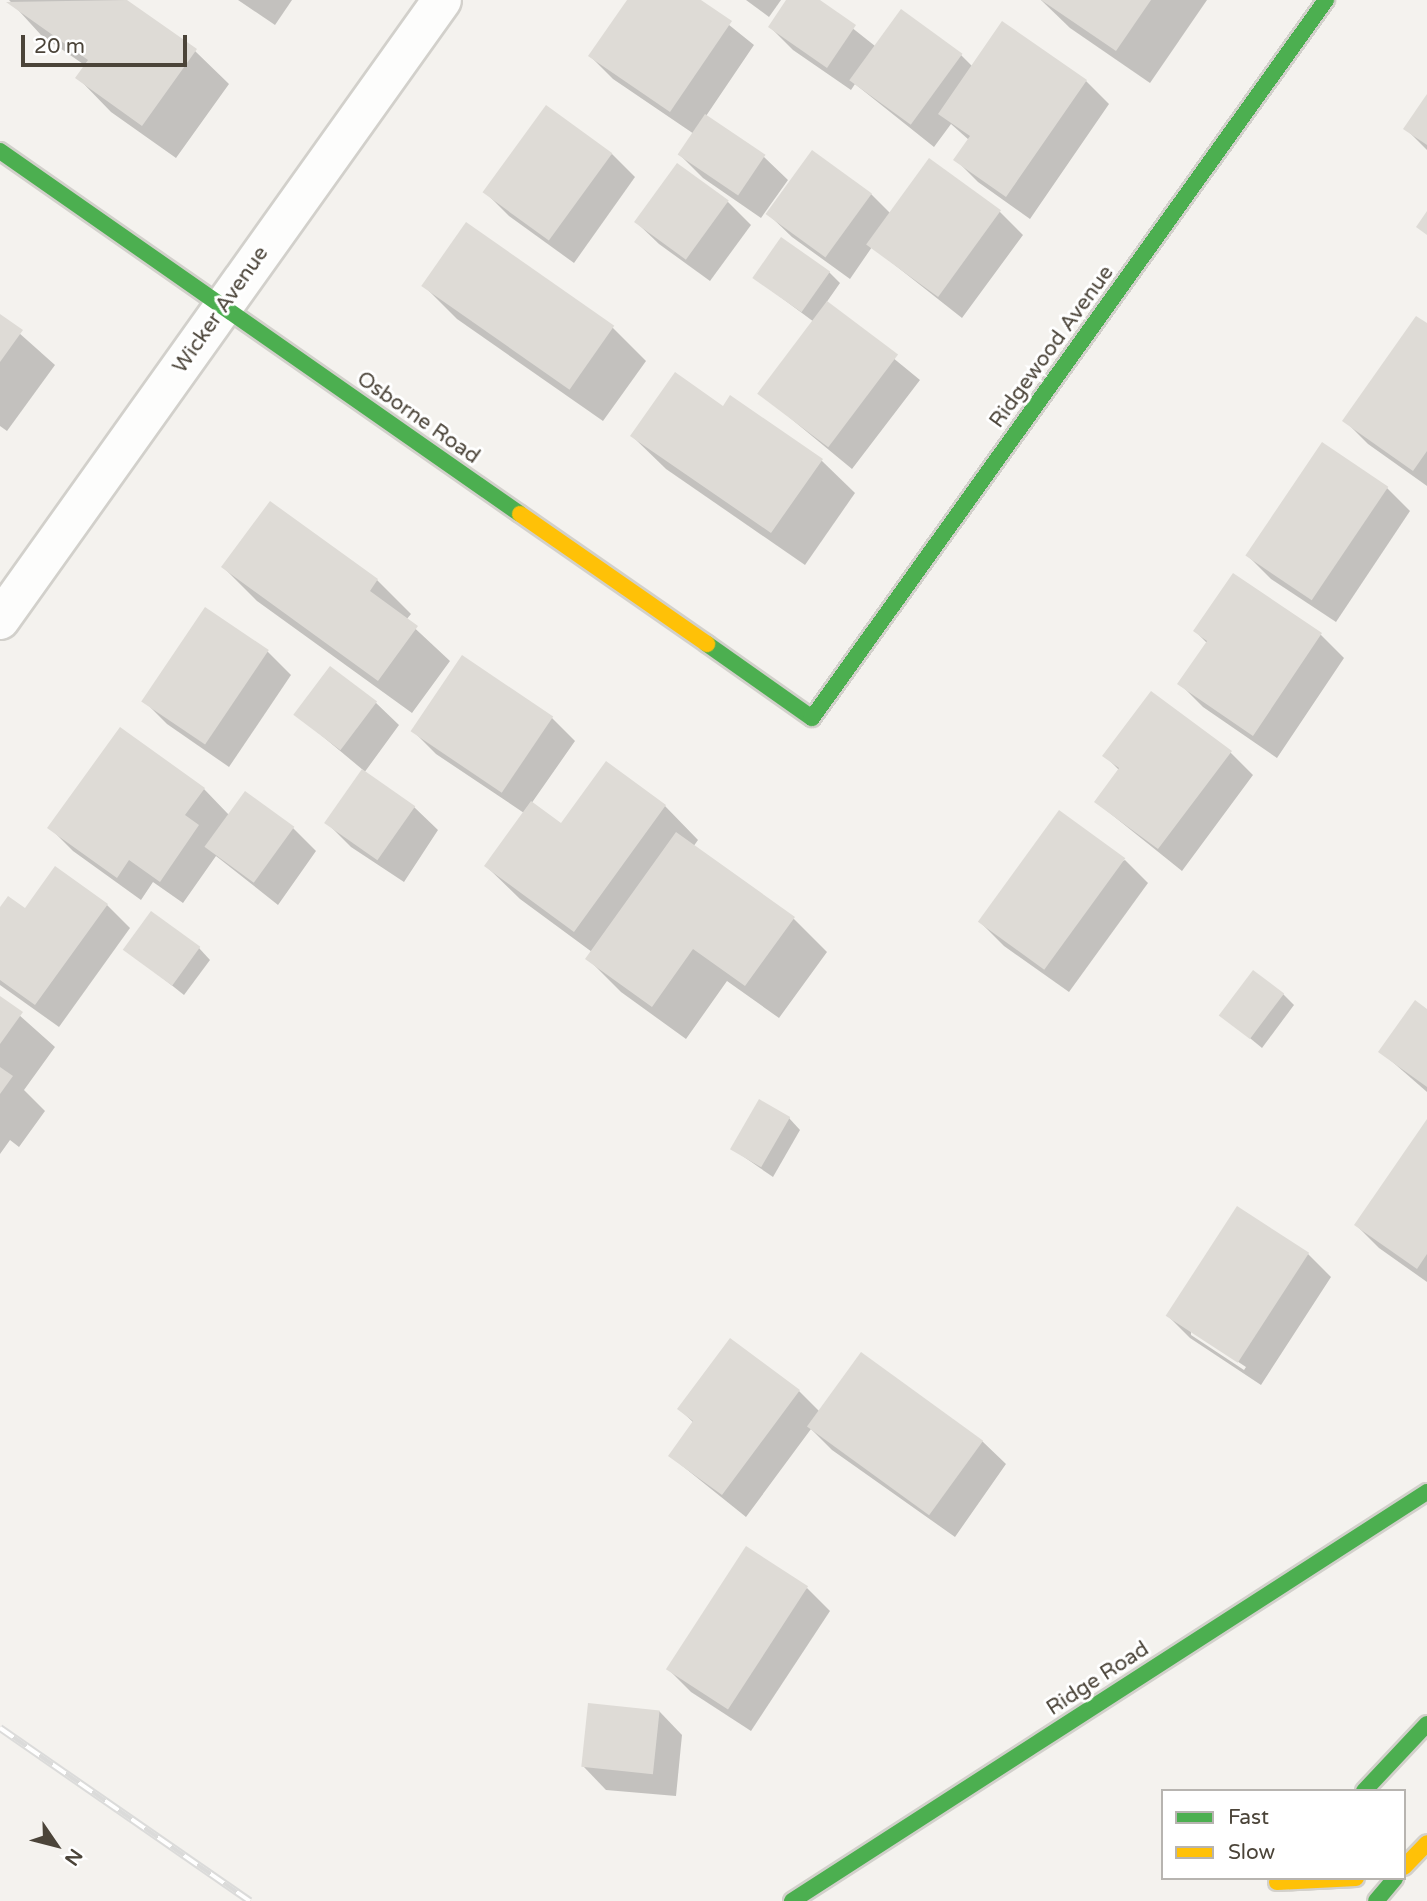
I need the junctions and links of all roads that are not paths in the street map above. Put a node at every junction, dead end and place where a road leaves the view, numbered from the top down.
1 (442, 0) edge
2 (1326, 0) edge
3 (0, 151) edge
4 (222, 307) junction
5 (0, 620) edge
6 (812, 718) joint
7 (1427, 1492) edge
8 (1427, 1724) edge
9 (1366, 1789) edge
10 (1427, 1843) edge
11 (1406, 1865) edge
12 (1279, 1880) edge
13 (1393, 1880) edge
14 (792, 1901) edge
15 (1265, 1901) edge
16 (1376, 1901) edge

1 - 4 street, Wicker Avenue
2 - 6 street, Ridgewood Avenue
3 - 4 street, Osborne Road
4 - 5 street, Wicker Avenue
4 - 6 street, Osborne Road
7 - 14 street, Ridge Road
8 - 9 street
10 - 11 street
12 - 15 street
13 - 16 street

